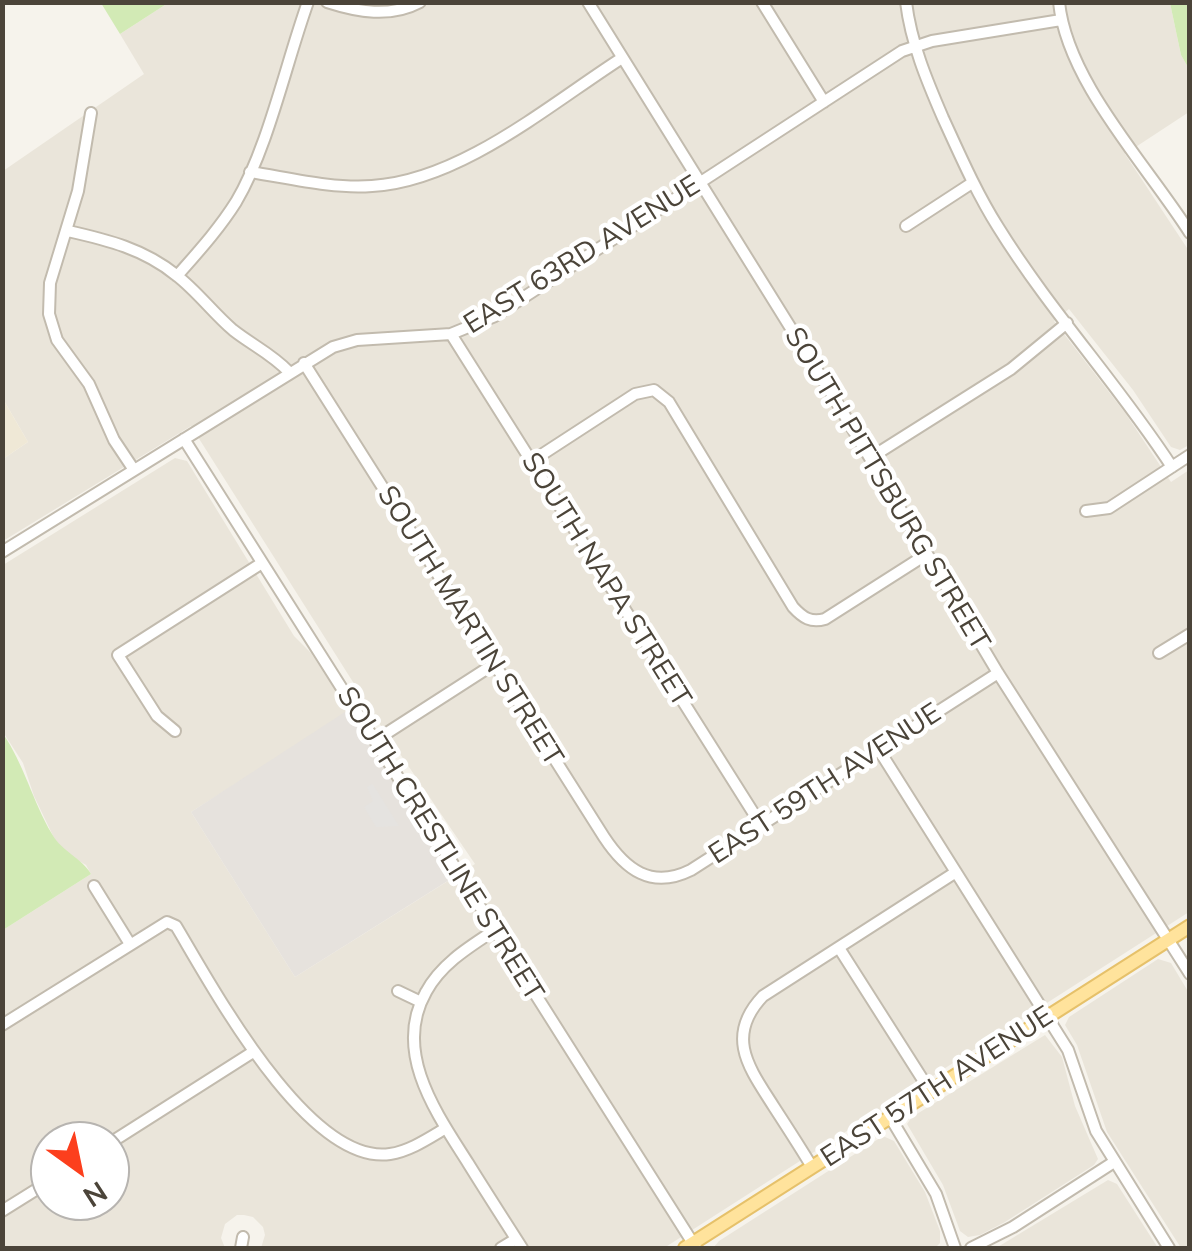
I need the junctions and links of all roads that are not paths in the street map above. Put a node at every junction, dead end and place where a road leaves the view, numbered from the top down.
1 (308, 2) edge
2 (327, 2) edge
3 (420, 2) edge
4 (588, 2) edge
5 (762, 2) edge
6 (906, 2) edge
7 (1059, 2) edge
8 (1061, 20) junction
9 (914, 46) junction
10 (622, 58) junction
11 (824, 102) junction
12 (91, 112) dead end
13 (250, 172) junction
14 (700, 183) junction
15 (972, 183) junction
16 (906, 226) dead end
17 (68, 231) junction
18 (1190, 233) edge
19 (177, 276) junction
20 (1067, 323) junction
21 (451, 334) junction
22 (304, 363) junction
23 (289, 372) junction
24 (184, 439) junction
25 (1190, 456) edge
26 (870, 458) junction
27 (532, 461) junction
28 (1172, 467) junction
29 (134, 470) junction
30 (1086, 511) dead end
31 (2, 552) edge
32 (927, 554) junction
33 (262, 563) junction
34 (1190, 634) edge
35 (1159, 654) dead end
36 (494, 664) junction
37 (998, 673) junction
38 (175, 731) dead end
39 (376, 740) junction
40 (880, 750) junction
41 (761, 825) junction
42 (956, 872) junction
43 (647, 877) joint
44 (94, 886) dead end
45 (1190, 926) edge
46 (495, 930) junction
47 (1168, 940) junction
48 (130, 944) junction
49 (839, 948) junction
50 (1190, 974) edge
51 (398, 991) dead end
52 (422, 1002) junction
53 (1048, 1016) junction
54 (2, 1025) edge
55 (253, 1052) junction
56 (930, 1092) junction
57 (890, 1118) junction
58 (446, 1128) junction
59 (130, 1130) edge
60 (1114, 1162) junction
61 (812, 1167) junction
62 (30, 1194) edge
63 (2, 1211) edge
64 (519, 1244) edge
65 (691, 1247) edge
66 (501, 1248) edge
67 (954, 1248) edge
68 (971, 1248) edge
69 (1170, 1248) edge

1 - 13 street
2 - 3 street
4 - 10 street, SOUTH PITTSBURG STREET
5 - 11 street
6 - 9 street
7 - 8 street
8 - 9 street, EAST 63RD AVENUE
8 - 18 street
9 - 11 street, EAST 63RD AVENUE
9 - 15 street
10 - 13 street
10 - 14 street, SOUTH PITTSBURG STREET
11 - 14 street, EAST 63RD AVENUE
12 - 17 street
13 - 19 street
14 - 21 street, EAST 63RD AVENUE
14 - 26 street, SOUTH PITTSBURG STREET
15 - 16 street
15 - 20 street
17 - 19 street
17 - 29 street
19 - 23 street
20 - 26 street
20 - 28 street
21 - 22 street, EAST 63RD AVENUE
21 - 27 street, SOUTH NAPA STREET
22 - 23 street, EAST 63RD AVENUE
22 - 36 street, SOUTH MARTIN STREET
23 - 24 street, EAST 63RD AVENUE
24 - 29 street, EAST 63RD AVENUE
24 - 33 street, SOUTH CRESTLINE STREET
25 - 28 street
26 - 32 street, SOUTH PITTSBURG STREET
27 - 32 street
27 - 41 street, SOUTH NAPA STREET
28 - 30 street
29 - 31 street, EAST 63RD AVENUE
32 - 37 street, SOUTH PITTSBURG STREET
33 - 38 street
33 - 39 street, SOUTH CRESTLINE STREET
34 - 35 street
36 - 39 street
36 - 43 street, SOUTH MARTIN STREET
37 - 40 street, EAST 59TH AVENUE
37 - 47 street, SOUTH PITTSBURG STREET
39 - 46 street, SOUTH CRESTLINE STREET
40 - 41 street, EAST 59TH AVENUE
40 - 42 street
41 - 43 street, EAST 59TH AVENUE
42 - 49 street
42 - 53 street
44 - 48 street
45 - 47 main road, EAST 57TH AVENUE
46 - 52 street
46 - 65 street, SOUTH CRESTLINE STREET
47 - 50 street, SOUTH PITTSBURG STREET
47 - 53 main road, EAST 57TH AVENUE
48 - 54 street
48 - 55 street
49 - 56 street
49 - 61 street
51 - 52 street
52 - 58 street
53 - 56 main road, EAST 57TH AVENUE
53 - 60 street
55 - 58 street
55 - 59 street
56 - 57 main road, EAST 57TH AVENUE
57 - 61 main road, EAST 57TH AVENUE
57 - 67 street
58 - 64 street
60 - 68 street
60 - 69 street
61 - 65 main road, EAST 57TH AVENUE
62 - 63 street
64 - 66 street

